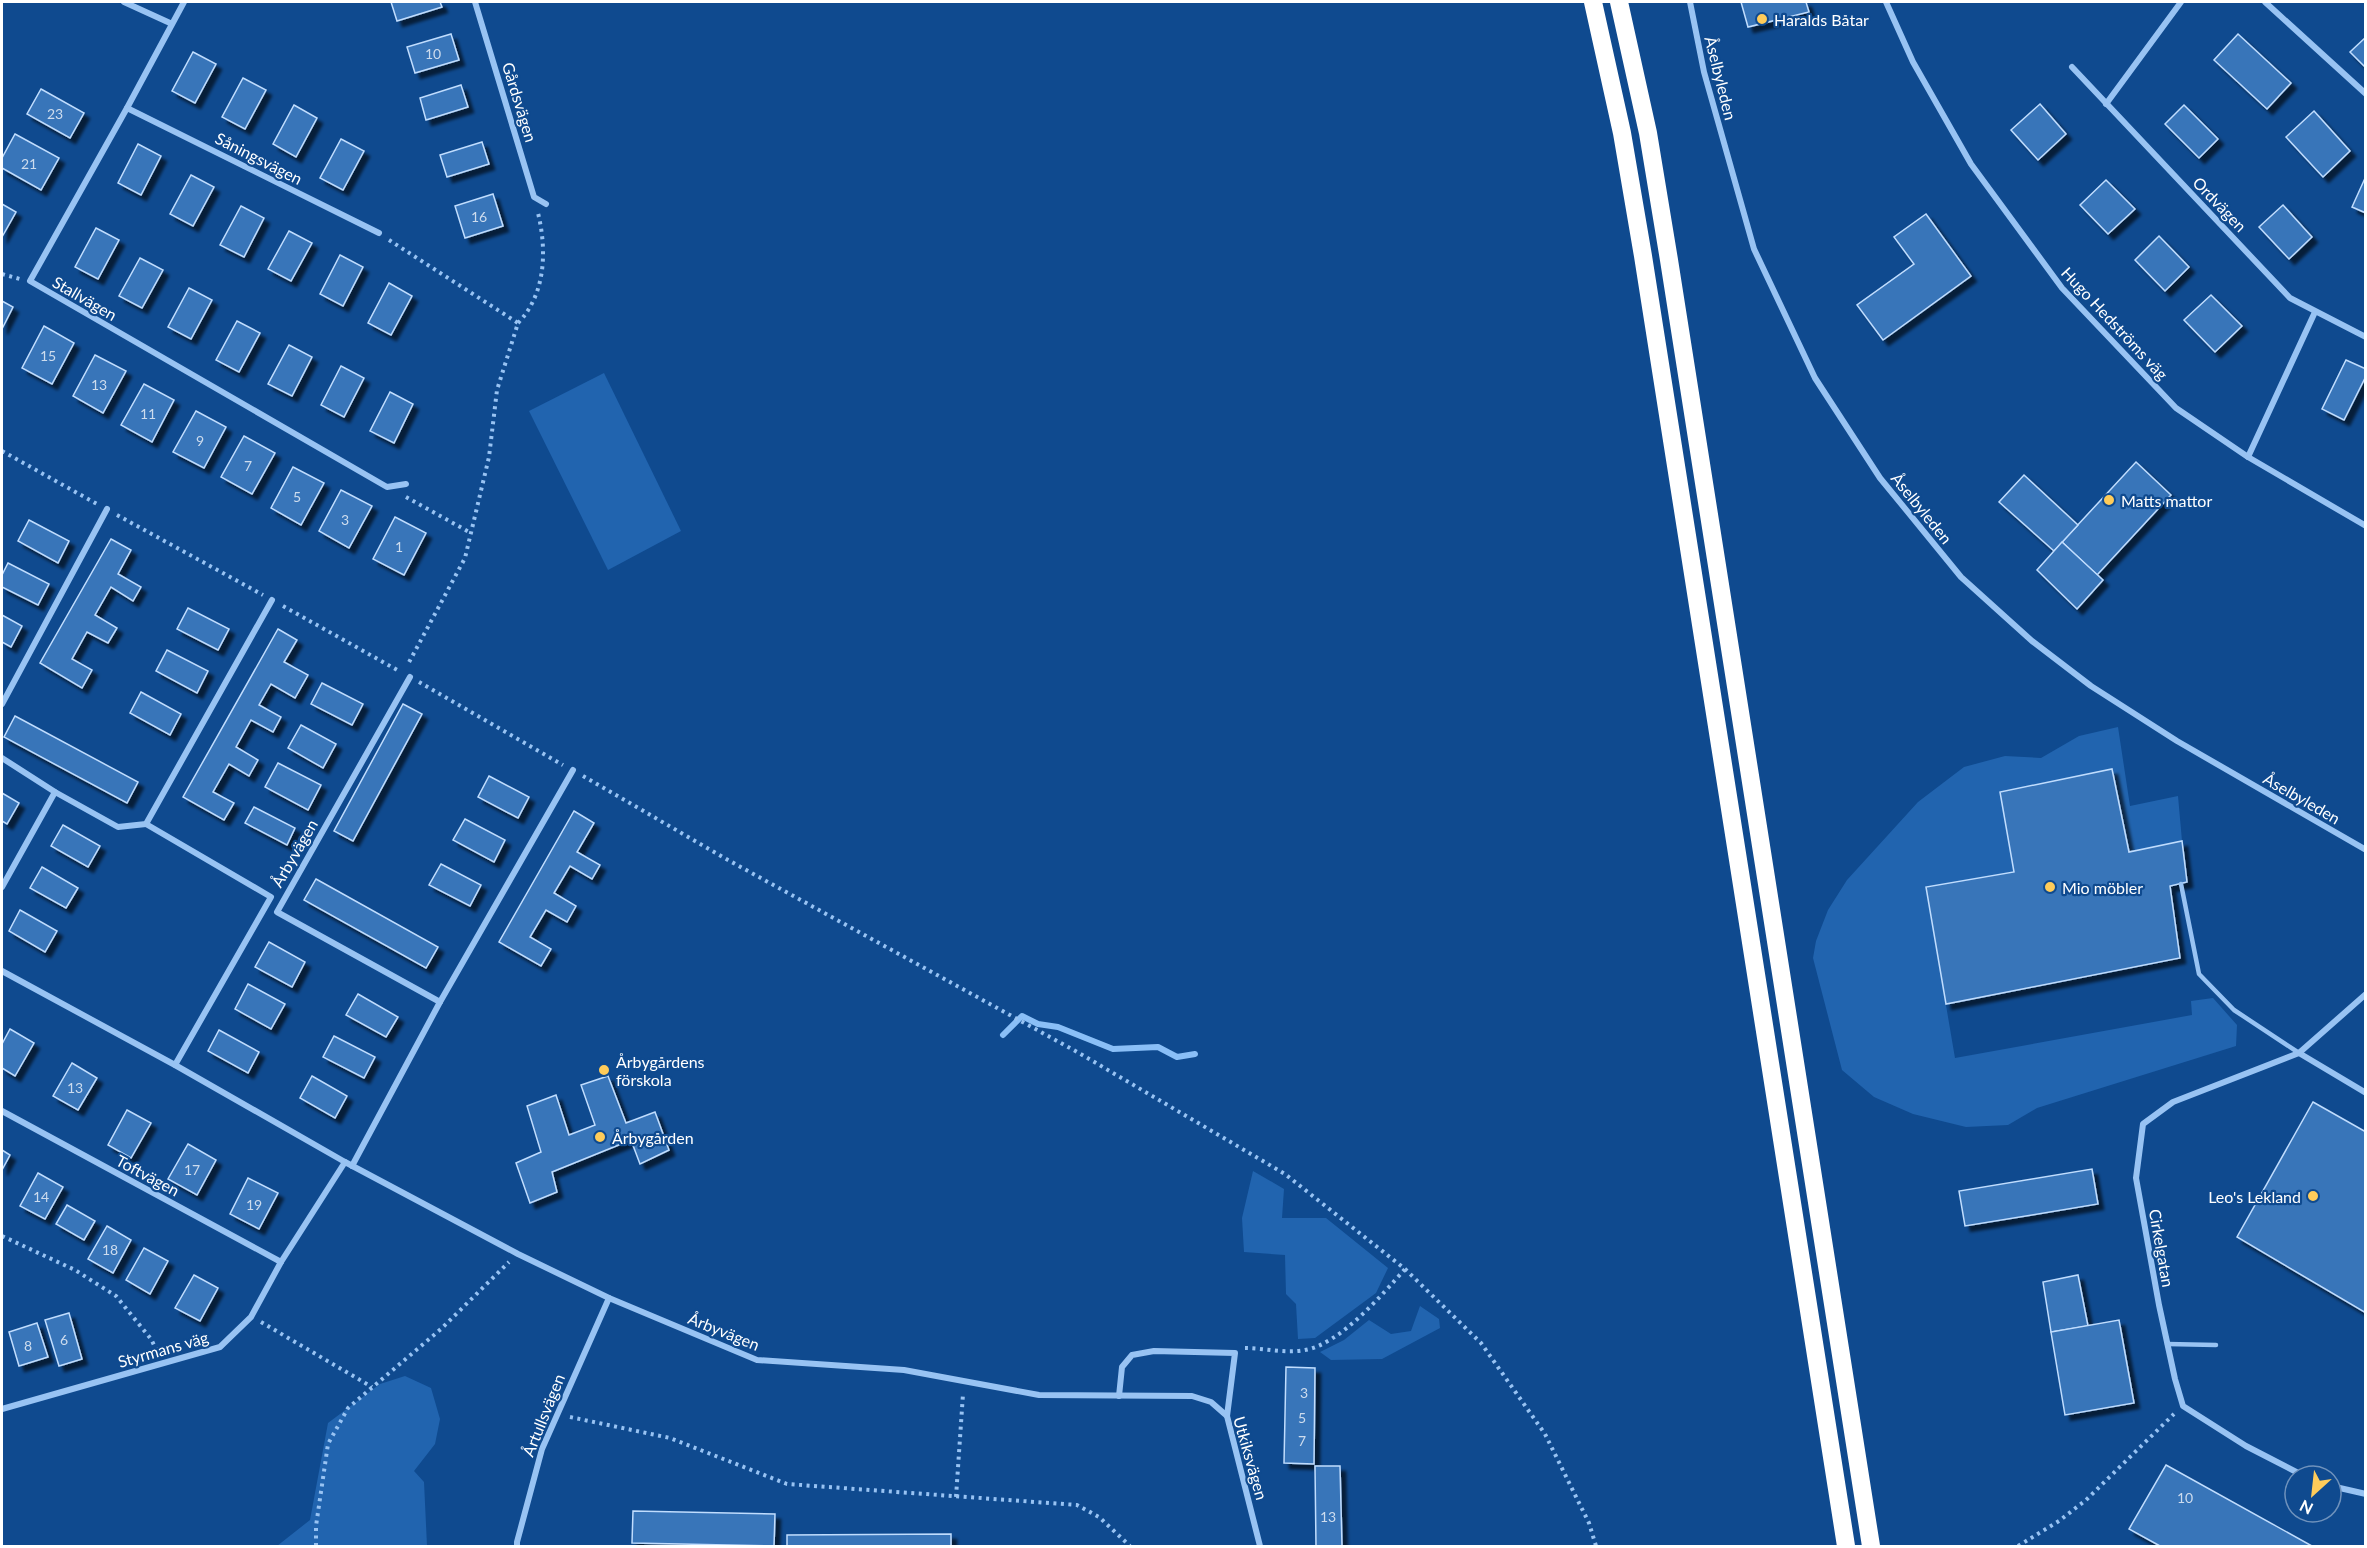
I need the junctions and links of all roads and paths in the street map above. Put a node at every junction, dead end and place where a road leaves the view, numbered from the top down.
1 (124, 2) edge
2 (183, 2) edge
3 (475, 2) edge
4 (1593, 2) edge
5 (1619, 2) edge
6 (1690, 2) edge
7 (1886, 2) edge
8 (2181, 2) edge
9 (2265, 2) edge
10 (170, 24) junction
11 (2072, 67) dead end
12 (2366, 94) edge
13 (2106, 104) junction
14 (127, 108) junction
15 (534, 197) junction
16 (546, 204) dead end
17 (379, 233) joint
18 (2315, 312) junction
19 (518, 323) junction
20 (2366, 337) edge
21 (2, 451) edge
22 (2248, 457) junction
23 (406, 484) dead end
24 (387, 487) junction
25 (107, 510) junction
26 (2366, 526) edge
27 (471, 533) junction
28 (272, 600) junction
29 (410, 677) joint
30 (2, 704) edge
31 (2, 758) edge
32 (573, 770) junction
33 (55, 792) junction
34 (146, 824) junction
35 (2366, 850) edge
36 (2181, 884) dead end
37 (2, 887) edge
38 (271, 897) junction
39 (277, 912) junction
40 (2, 970) edge
41 (2366, 994) edge
42 (440, 1002) junction
43 (2299, 1053) junction
44 (176, 1065) junction
45 (2366, 1093) edge
46 (2, 1111) edge
47 (345, 1162) junction
48 (352, 1166) junction
49 (2, 1236) edge
50 (518, 1254) junction
51 (281, 1262) junction
52 (1405, 1269) junction
53 (609, 1298) junction
54 (251, 1317) junction
55 (2167, 1344) junction
56 (2216, 1345) dead end
57 (1235, 1353) junction
58 (164, 1363) junction
59 (963, 1381) junction
60 (372, 1387) junction
61 (1119, 1396) junction
62 (1192, 1396) joint
63 (2183, 1406) junction
64 (2, 1409) edge
65 (556, 1414) junction
66 (1227, 1416) junction
67 (2283, 1465) edge
68 (2343, 1489) edge
69 (2366, 1494) edge
70 (956, 1497) junction
71 (316, 1546) edge
72 (517, 1546) edge
73 (1130, 1546) edge
74 (1260, 1546) edge
75 (1596, 1546) edge
76 (1846, 1546) edge
77 (1871, 1546) edge
78 (2018, 1546) edge

1 - 10 street
2 - 10 street, Stallvägen
3 - 15 street, Gårdsvägen
4 - 76 highway
5 - 77 highway
6 - 35 street, Åselbyleden
7 - 22 street, Hugo Hedströms väg
8 - 13 street
9 - 12 street
10 - 14 street, Stallvägen
11 - 13 street, Ordvägen
13 - 18 street, Ordvägen
14 - 17 street, Såningsvägen
14 - 24 street, Stallvägen
15 - 16 street
15 - 19 path
17 - 19 path
18 - 20 street, Ordvägen
18 - 22 street
19 - 27 path
21 - 25 path
22 - 26 street, Hugo Hedströms väg
23 - 24 street
24 - 27 path
25 - 28 path
25 - 30 street
27 - 28 path
28 - 34 street
29 - 32 path
29 - 39 street, Årbyvägen
31 - 33 street
32 - 42 street
32 - 52 path
33 - 34 street
33 - 37 street
34 - 38 street, Årbyvägen
36 - 43 lane
38 - 39 street
38 - 44 street, Årbyvägen
39 - 42 street, Årbyvägen
40 - 44 street, Årbyvägen
41 - 43 street, Cirkelgatan
42 - 48 street
43 - 45 street
43 - 55 street, Cirkelgatan
44 - 47 street, Årbyvägen
46 - 51 street, Toftvägen
47 - 48 street, Årbyvägen
47 - 51 street, Styrmans väg
48 - 50 street, Årbyvägen
49 - 58 path
50 - 53 street, Årbyvägen
50 - 60 path
51 - 54 street, Styrmans väg
52 - 57 path
52 - 75 path
53 - 59 street, Årbyvägen
53 - 65 street, Årtullsvägen
54 - 58 street, Styrmans väg
54 - 60 path
55 - 56 lane
55 - 63 street, Cirkelgatan
57 - 61 street
57 - 66 street
58 - 64 street, Styrmans väg
59 - 61 street, Årbyvägen
59 - 70 path
60 - 71 path
61 - 62 street, Årbyvägen
62 - 66 street, Utkiksvägen
63 - 67 street
63 - 78 path
65 - 70 path
65 - 72 street, Årtullsvägen
66 - 74 street, Utkiksvägen
68 - 69 street
70 - 73 path

